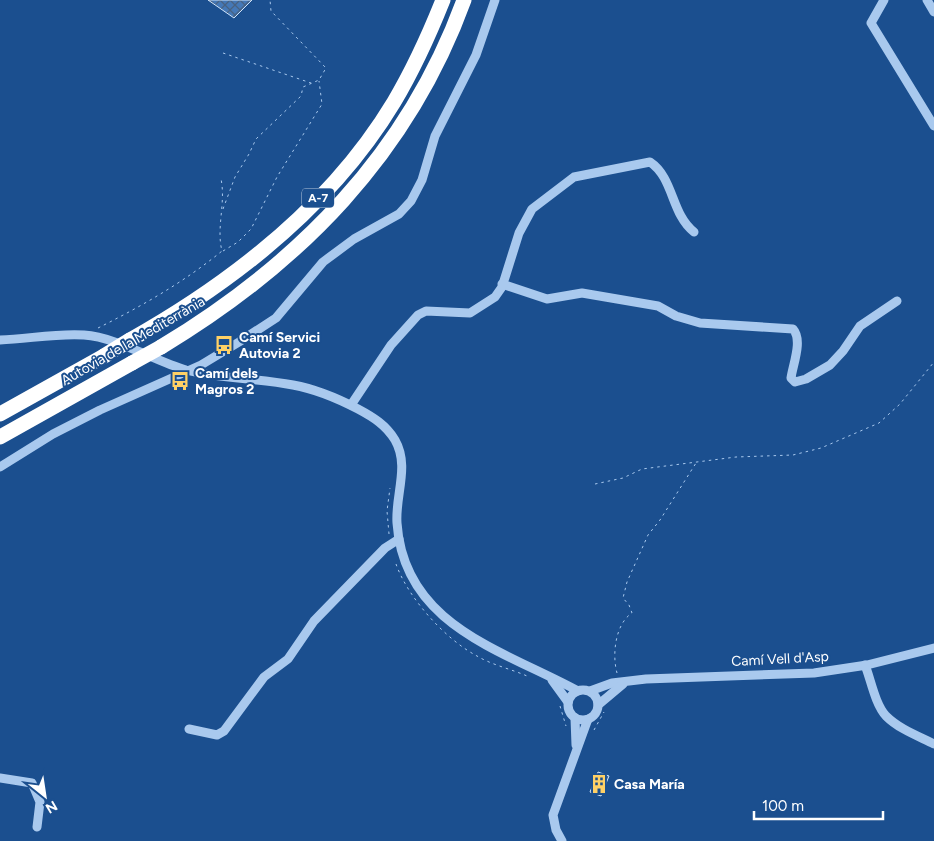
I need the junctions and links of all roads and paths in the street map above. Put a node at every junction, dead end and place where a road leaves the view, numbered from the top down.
1 (270, 0) edge
2 (443, 0) edge
3 (464, 0) edge
4 (495, 0) edge
5 (884, 0) edge
6 (927, 0) edge
7 (934, 12) edge
8 (223, 52) dead end
9 (319, 80) junction
10 (312, 83) junction
11 (934, 126) edge
12 (221, 179) dead end
13 (223, 209) junction
14 (694, 232) dead end
15 (222, 251) junction
16 (502, 284) junction
17 (897, 301) dead end
18 (86, 334) junction
19 (0, 340) edge
20 (934, 362) edge
21 (187, 370) junction
22 (351, 405) junction
23 (0, 414) edge
24 (0, 437) edge
25 (696, 462) junction
26 (0, 467) edge
27 (391, 482) dead end
28 (595, 484) dead end
29 (399, 539) junction
30 (390, 544) junction
31 (934, 648) edge
32 (865, 665) junction
33 (549, 676) junction
34 (532, 678) dead end
35 (622, 683) junction
36 (578, 690) junction
37 (590, 691) junction
38 (564, 702) junction
39 (603, 705) junction
40 (576, 718) junction
41 (588, 719) junction
42 (189, 729) dead end
43 (579, 735) junction
44 (934, 744) edge
45 (0, 778) edge
46 (37, 827) dead end
47 (562, 841) edge

1 - 9 path
2 - 23 highway, Autovia de la Mediterrània / A-7, bridge
3 - 24 highway, Autovia de la Mediterrània / A-7, bridge
4 - 21 street
5 - 11 street
6 - 7 street
8 - 10 path
9 - 10 path
9 - 15 path
10 - 13 path
12 - 13 path
13 - 15 path
14 - 16 street
15 - 18 path
16 - 17 street
16 - 22 street
18 - 19 street
18 - 21 street
20 - 25 path
21 - 22 street
21 - 26 street
22 - 29 street
25 - 28 path
25 - 35 path
27 - 30 path
29 - 30 street
29 - 33 street
30 - 34 path
30 - 42 street
31 - 32 street, Camí Vell d'Asp
32 - 35 street, Camí Vell d'Asp
32 - 44 street
33 - 36 street
33 - 38 street
35 - 37 street, Camí Vell d'Asp
35 - 39 street
36 - 37 street
36 - 38 street
37 - 39 street
38 - 40 street
38 - 43 path
39 - 41 street
39 - 43 path
40 - 41 street
40 - 43 street
41 - 43 street
43 - 47 street
45 - 46 street

